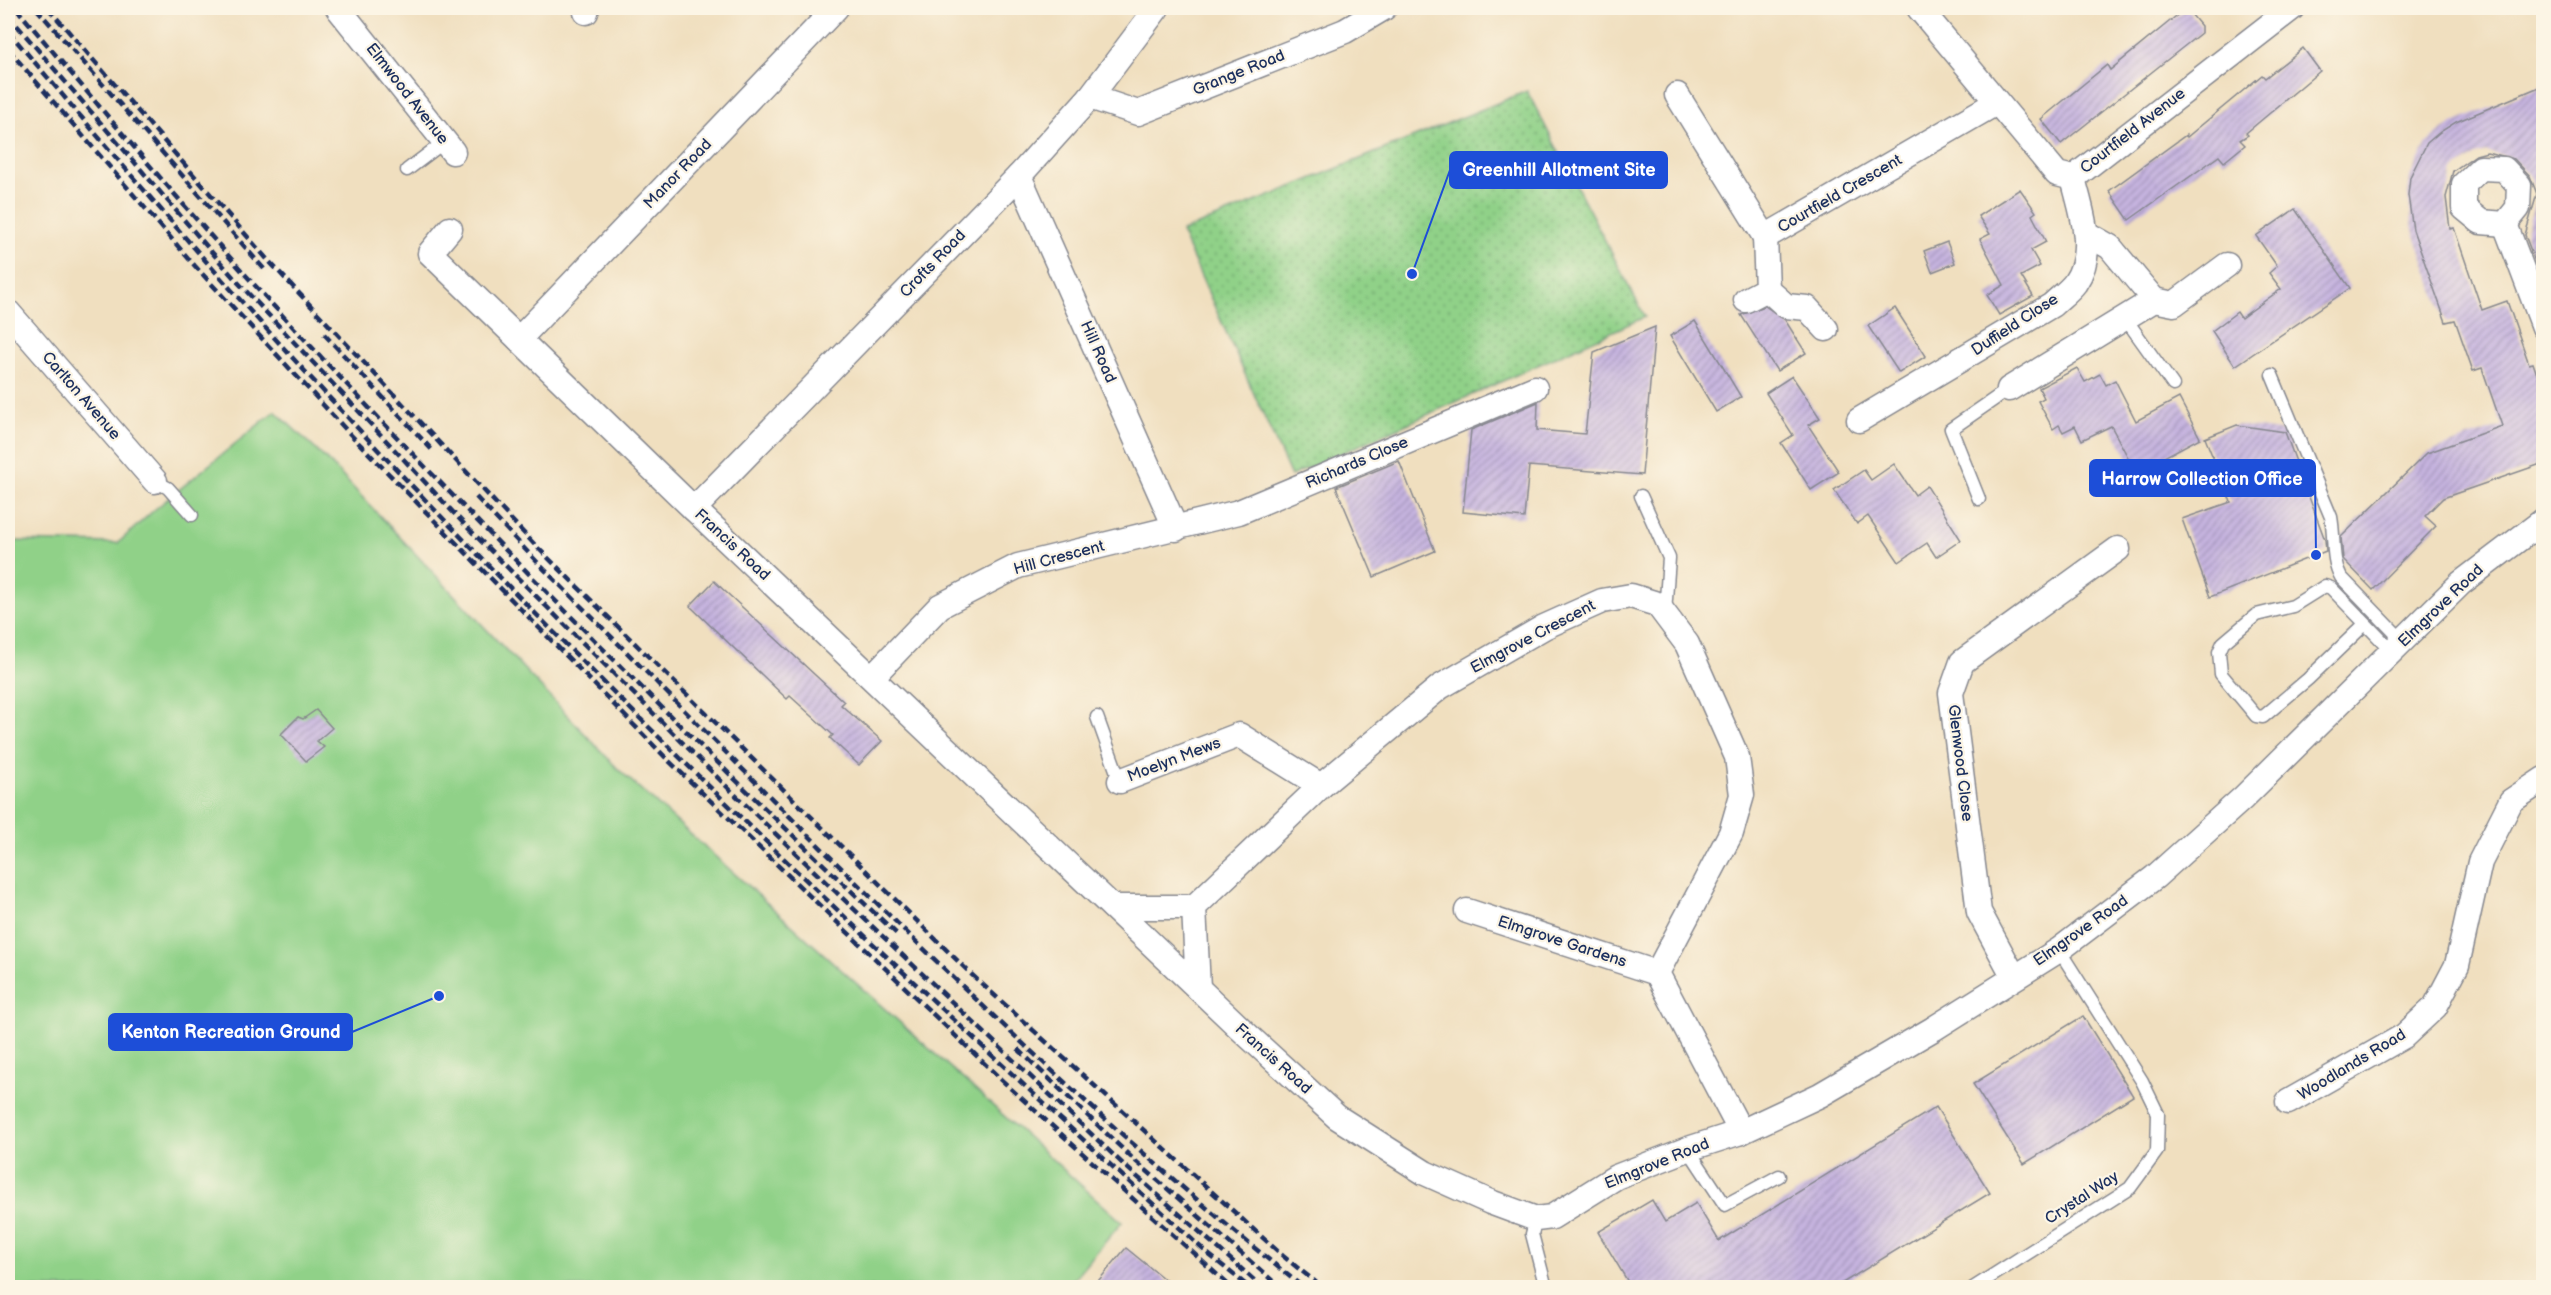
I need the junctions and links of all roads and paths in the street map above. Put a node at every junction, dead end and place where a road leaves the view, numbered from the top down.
1 (338, 8) edge
2 (836, 8) edge
3 (1157, 8) edge
4 (1384, 8) edge
5 (1919, 8) edge
6 (2292, 8) edge
7 (1677, 95) dead end
8 (1090, 97) junction
9 (1996, 103) junction
10 (448, 147) joint
11 (406, 170) dead end
12 (1019, 176) junction
13 (2073, 178) junction
14 (2505, 224) dead end
15 (450, 229) dead end
16 (2087, 234) junction
17 (1765, 237) junction
18 (2227, 265) dead end
19 (1767, 289) junction
20 (1746, 300) dead end
21 (2154, 300) junction
22 (8, 312) edge
23 (2125, 318) junction
24 (2544, 327) edge
25 (1826, 329) dead end
26 (519, 339) junction
27 (2272, 375) dead end
28 (2173, 385) dead end
29 (1535, 388) dead end
30 (2009, 389) joint
31 (1859, 420) dead end
32 (155, 481) joint
33 (1641, 496) dead end
34 (1979, 499) dead end
35 (694, 509) junction
36 (192, 515) dead end
37 (2544, 520) edge
38 (1176, 529) junction
39 (2118, 549) dead end
40 (1665, 614) junction
41 (2365, 624) junction
42 (2398, 647) junction
43 (872, 677) junction
44 (1097, 717) dead end
45 (2544, 779) edge
46 (1120, 781) joint
47 (1321, 786) junction
48 (1113, 907) junction
49 (1194, 907) junction
50 (1467, 911) dead end
51 (2059, 950) junction
52 (1657, 973) junction
53 (2014, 977) junction
54 (1198, 988) junction
55 (2289, 1102) dead end
56 (1741, 1132) junction
57 (1688, 1149) junction
58 (1779, 1176) dead end
59 (1536, 1219) junction
60 (1546, 1287) edge
61 (1973, 1287) edge

1 - 10 street, Elmwood Avenue
2 - 26 street, Manor Road
3 - 8 street, Crofts Road
4 - 8 street, Grange Road
5 - 9 street, Courtfield Avenue
6 - 13 street, Courtfield Avenue
7 - 17 street, Courtfield Crescent
8 - 12 street, Crofts Road
9 - 13 street, Courtfield Avenue
9 - 17 street, Courtfield Crescent
10 - 11 lane
12 - 35 street, Crofts Road
12 - 38 street, Hill Road
13 - 16 street, Duffield Close
14 - 24 street
15 - 26 street, Francis Road
16 - 21 street
16 - 31 street, Duffield Close
17 - 19 street
18 - 21 street
19 - 20 street
19 - 25 street
21 - 23 street
22 - 32 street, Carlton Avenue
23 - 28 lane
23 - 30 street
26 - 35 street, Francis Road
27 - 42 lane
29 - 38 street, Richards Close
30 - 34 lane
32 - 36 lane
33 - 40 lane
35 - 43 street, Francis Road
37 - 42 street, Elmgrove Road
38 - 43 street, Hill Crescent
39 - 53 street, Glenwood Close
40 - 47 street, Elmgrove Crescent
40 - 52 street, Elmgrove Crescent
41 - 41 lane
41 - 42 lane
42 - 51 street, Elmgrove Road
43 - 48 street, Francis Road
44 - 46 lane
45 - 55 street, Woodlands Road
46 - 47 street, Moelyn Mews
47 - 49 street, Elmgrove Crescent
48 - 49 street
48 - 54 street, Francis Road
49 - 54 street
50 - 52 street, Elmgrove Gardens
51 - 53 street, Elmgrove Road
51 - 61 lane, Crystal Way
52 - 56 street
53 - 56 street, Elmgrove Road
54 - 59 street, Francis Road
56 - 57 street, Elmgrove Road
57 - 58 lane
57 - 59 street, Elmgrove Road
59 - 60 lane

